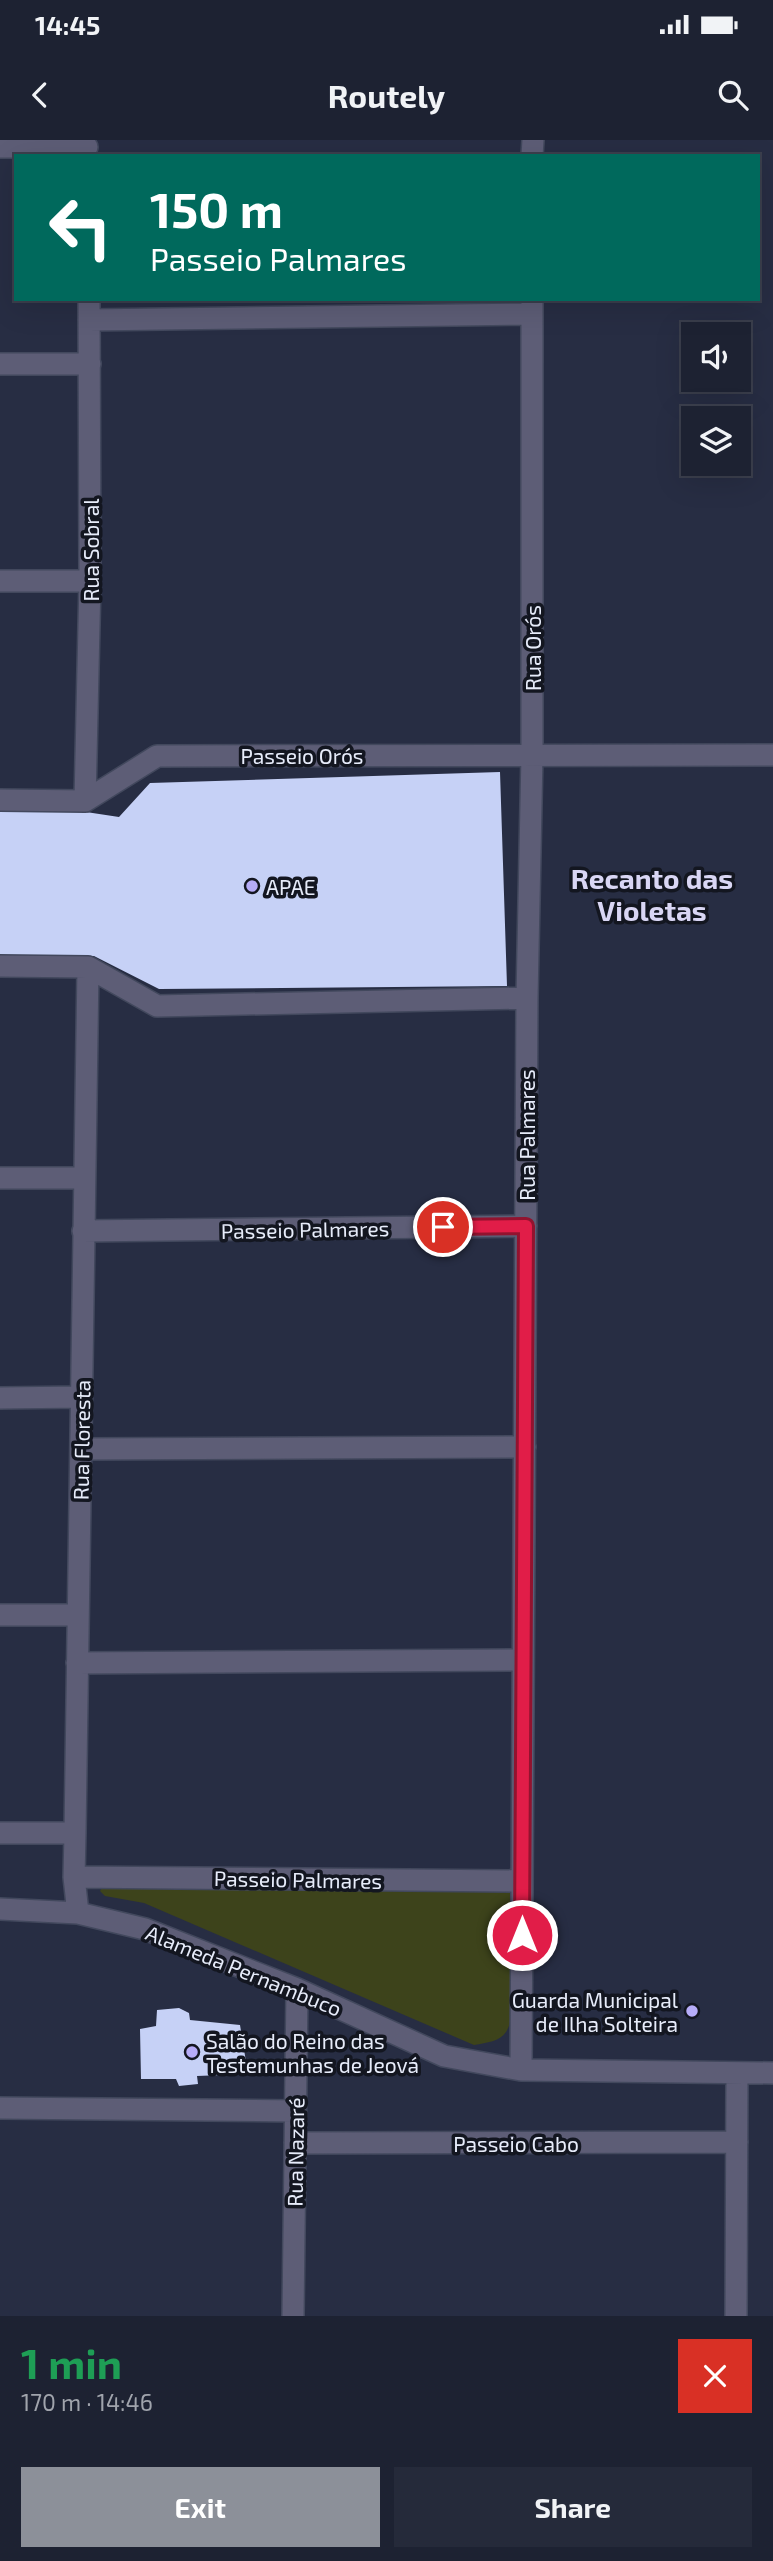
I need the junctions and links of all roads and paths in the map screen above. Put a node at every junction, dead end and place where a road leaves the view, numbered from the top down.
1 (0, 147) edge
2 (87, 147) edge
3 (532, 307) edge
4 (89, 310) edge
5 (0, 364) edge
6 (90, 364) junction
7 (0, 581) edge
8 (90, 581) junction
9 (532, 755) junction
10 (773, 755) edge
11 (0, 800) edge
12 (85, 801) junction
13 (0, 966) edge
14 (88, 967) junction
15 (527, 998) junction
16 (0, 1178) edge
17 (85, 1178) junction
18 (526, 1226) junction
19 (83, 1231) junction
20 (81, 1397) junction
21 (0, 1398) edge
22 (525, 1447) junction
23 (80, 1449) junction
24 (0, 1615) edge
25 (78, 1615) junction
26 (523, 1660) junction
27 (77, 1663) junction
28 (0, 1833) edge
29 (75, 1833) junction
30 (74, 1877) junction
31 (522, 1881) junction
32 (0, 1909) edge
33 (78, 1913) junction
34 (297, 1989) junction
35 (521, 2070) junction
36 (737, 2073) junction
37 (773, 2073) edge
38 (0, 2108) edge
39 (295, 2111) junction
40 (737, 2142) junction
41 (295, 2143) junction
42 (293, 2316) edge
43 (736, 2316) edge

1 - 2 street
3 - 4 street
3 - 9 street, Rua Orós
4 - 6 street, Rua Sobral
5 - 6 street
6 - 8 street, Rua Sobral
7 - 8 street
8 - 12 street, Rua Sobral
9 - 10 street, Passeio Orós
9 - 12 street, Passeio Orós
9 - 15 street, Rua Orós
11 - 12 street
13 - 14 street
14 - 15 street
14 - 17 street, Rua Floresta
15 - 18 street, Rua Palmares
16 - 17 street
17 - 19 street, Rua Floresta
18 - 19 street, Passeio Palmares
18 - 22 street, Rua Palmares
19 - 20 street, Rua Floresta
20 - 21 street
20 - 23 street, Rua Floresta
22 - 23 street
22 - 26 street, Rua Palmares
23 - 25 street, Rua Floresta
24 - 25 street
25 - 27 street, Rua Floresta
26 - 27 street
26 - 31 street, Rua Palmares
27 - 29 street, Rua Floresta
28 - 29 street
29 - 30 street, Rua Floresta
30 - 31 street, Passeio Palmares
30 - 33 street, Rua Floresta
31 - 35 street, Rua Palmares
32 - 33 street, Alameda Pernambuco
33 - 34 street, Alameda Pernambuco
34 - 35 street, Alameda Pernambuco
34 - 39 street, Rua Nazaré
35 - 36 street, Alameda Pernambuco
36 - 37 street, Alameda Pernambuco
36 - 40 street
38 - 39 street
39 - 41 street, Rua Nazaré
40 - 41 street, Passeio Cabo
40 - 43 street
41 - 42 street, Rua Nazaré

